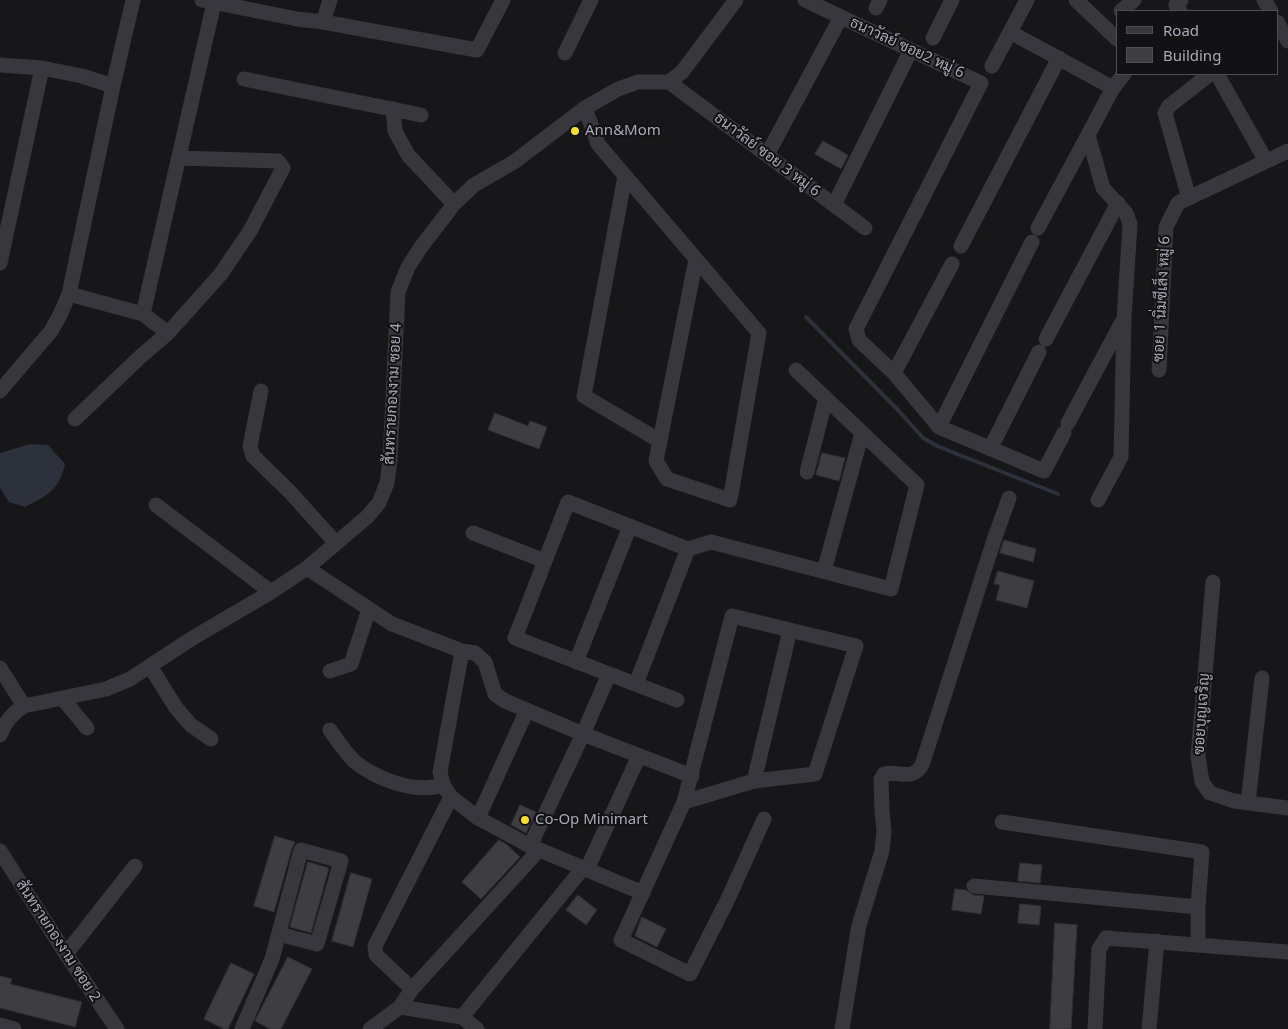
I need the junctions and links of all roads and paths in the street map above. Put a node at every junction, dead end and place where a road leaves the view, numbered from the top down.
1 (133, 0) edge
2 (330, 0) edge
3 (503, 0) edge
4 (591, 0) edge
5 (736, 0) edge
6 (805, 0) edge
7 (952, 0) edge
8 (1027, 0) edge
9 (1076, 0) edge
10 (1134, 0) edge
11 (1181, 0) edge
12 (208, 1) edge
13 (1122, 10) edge
14 (1179, 10) edge
15 (1116, 16) edge
16 (841, 17) junction
17 (323, 22) junction
18 (1278, 24) edge
19 (1104, 26) junction
20 (1010, 32) junction
21 (933, 38) dead end
22 (1116, 38) edge
23 (1288, 41) edge
24 (911, 50) junction
25 (565, 53) dead end
26 (1059, 58) junction
27 (0, 65) edge
28 (992, 66) dead end
29 (42, 68) junction
30 (1123, 75) edge
31 (1209, 75) edge
32 (1218, 75) edge
33 (244, 79) dead end
34 (669, 82) junction
35 (113, 86) junction
36 (1113, 88) junction
37 (585, 108) junction
38 (393, 110) junction
39 (421, 115) dead end
40 (1088, 135) junction
41 (1288, 151) edge
42 (767, 155) junction
43 (179, 158) junction
44 (1266, 161) junction
45 (625, 176) junction
46 (1188, 198) junction
47 (1118, 203) junction
48 (454, 204) junction
49 (834, 205) junction
50 (865, 228) dead end
51 (961, 246) dead end
52 (696, 259) junction
53 (0, 263) edge
54 (952, 264) dead end
55 (69, 294) junction
56 (143, 314) junction
57 (1124, 319) junction
58 (168, 333) junction
59 (796, 370) dead end
60 (1158, 370) dead end
61 (894, 373) junction
62 (0, 391) edge
63 (261, 391) dead end
64 (826, 398) junction
65 (75, 419) dead end
66 (939, 428) junction
67 (862, 432) junction
68 (660, 441) junction
69 (990, 449) junction
70 (807, 472) dead end
71 (1009, 498) dead end
72 (1098, 500) dead end
73 (156, 504) dead end
74 (630, 526) junction
75 (473, 533) dead end
76 (336, 543) junction
77 (688, 549) junction
78 (545, 561) junction
79 (307, 568) junction
80 (824, 571) junction
81 (1213, 582) dead end
82 (271, 592) junction
83 (369, 609) junction
84 (790, 630) junction
85 (462, 651) junction
86 (576, 662) junction
87 (150, 666) junction
88 (0, 668) edge
89 (330, 671) dead end
90 (609, 674) junction
91 (1262, 678) dead end
92 (636, 684) junction
93 (62, 698) junction
94 (676, 700) dead end
95 (24, 706) junction
96 (527, 710) junction
97 (87, 728) dead end
98 (1, 730) edge
99 (330, 730) dead end
100 (583, 734) junction
101 (211, 740) dead end
102 (639, 756) junction
103 (692, 776) junction
104 (754, 781) junction
105 (447, 791) junction
106 (684, 802) junction
107 (1248, 803) junction
108 (1288, 808) edge
109 (478, 818) junction
110 (764, 819) dead end
111 (1002, 822) dead end
112 (535, 848) junction
113 (0, 852) edge
114 (134, 866) dead end
115 (585, 868) junction
116 (974, 886) dead end
117 (643, 893) junction
118 (1198, 907) junction
119 (279, 934) junction
120 (1157, 941) junction
121 (1198, 945) junction
122 (1288, 952) edge
123 (66, 954) junction
124 (412, 989) junction
125 (400, 1007) junction
126 (462, 1017) junction
127 (1095, 1028) edge
128 (117, 1029) edge
129 (242, 1029) edge
130 (370, 1029) edge
131 (477, 1029) edge
132 (842, 1029) edge
133 (1150, 1029) edge

1 - 35 street
2 - 17 street
3 - 17 street
4 - 25 street
5 - 34 street
6 - 16 street, ธนาวัลย์ ซอย2 หมู่ 6
7 - 21 street
8 - 20 street
9 - 19 street
10 - 13 street
11 - 14 street
12 - 17 street
12 - 43 street
15 - 19 street
16 - 24 street, ธนาวัลย์ ซอย2 หมู่ 6
16 - 42 street
18 - 23 street
19 - 22 street
20 - 26 street
20 - 28 street
24 - 49 street
24 - 61 street, ธนาวัลย์ ซอย2 หมู่ 6
26 - 36 street
26 - 51 street
27 - 29 street
29 - 35 street
29 - 53 street
30 - 36 street
31 - 46 street
32 - 44 street
33 - 38 street
34 - 37 street, สันทรายกองงาม ซอย 4
34 - 42 street, ธนาวัลย์ ซอย 3 หมู่ 6
35 - 55 street
36 - 40 street
37 - 45 street
37 - 48 street, สันทรายกองงาม ซอย 4
38 - 39 street
38 - 48 street
40 - 47 street
40 - 66 street
41 - 44 street, ซอย 1 นิ่มซีเส็ง หมู่ 6
42 - 49 street, ธนาวัลย์ ซอย 3 หมู่ 6
43 - 56 street
43 - 58 street
44 - 46 street, ซอย 1 นิ่มซีเส็ง หมู่ 6
45 - 52 street
45 - 68 street
46 - 60 street, ซอย 1 นิ่มซีเส็ง หมู่ 6
47 - 57 street
47 - 69 street
48 - 76 street, สันทรายกองงาม ซอย 4
49 - 50 street, ธนาวัลย์ ซอย 3 หมู่ 6
52 - 68 street
52 - 68 street
54 - 61 street
55 - 56 street
55 - 62 street
56 - 58 street
57 - 69 street
57 - 72 street
58 - 65 street
59 - 64 street
61 - 66 street
63 - 76 street
64 - 67 street
64 - 70 street
66 - 69 street
67 - 80 street
67 - 80 street
71 - 132 street
73 - 82 street
74 - 77 street
74 - 78 street
74 - 86 street
75 - 78 street
76 - 79 street, สันทรายกองงาม ซอย 4
77 - 80 street
77 - 92 street
78 - 86 street
79 - 82 street, สันทรายกองงาม ซอย 4
79 - 83 street
81 - 107 street, ซอยบุญเจริญ
82 - 87 street, สันทรายกองงาม ซอย 4
83 - 85 street
83 - 89 street
84 - 103 street
84 - 104 street
84 - 104 street
85 - 96 street
85 - 105 street
86 - 90 street
87 - 93 street, สันทรายกองงาม ซอย 4
87 - 101 street
88 - 95 street
90 - 92 street
90 - 100 street
91 - 107 street
92 - 94 street
93 - 95 street, สันทรายกองงาม ซอย 4
93 - 97 street
95 - 98 street
96 - 100 street
96 - 109 street
99 - 105 street
100 - 102 street
100 - 112 street
102 - 103 street
102 - 115 street
103 - 106 street
104 - 106 street
105 - 109 street
105 - 124 street
106 - 117 street
107 - 108 street, ซอยบุญเจริญ
109 - 112 street
110 - 117 street
111 - 118 street
112 - 115 street
112 - 124 street
113 - 123 street, สันทรายกองงาม ซอย 2
114 - 123 street
115 - 117 street
115 - 126 street
116 - 118 street
118 - 121 street
119 - 119 street
119 - 129 street
120 - 121 street
120 - 127 street
120 - 133 street
121 - 122 street
123 - 128 street, สันทรายกองงาม ซอย 2
124 - 125 street
125 - 126 street
125 - 130 street
126 - 131 street

